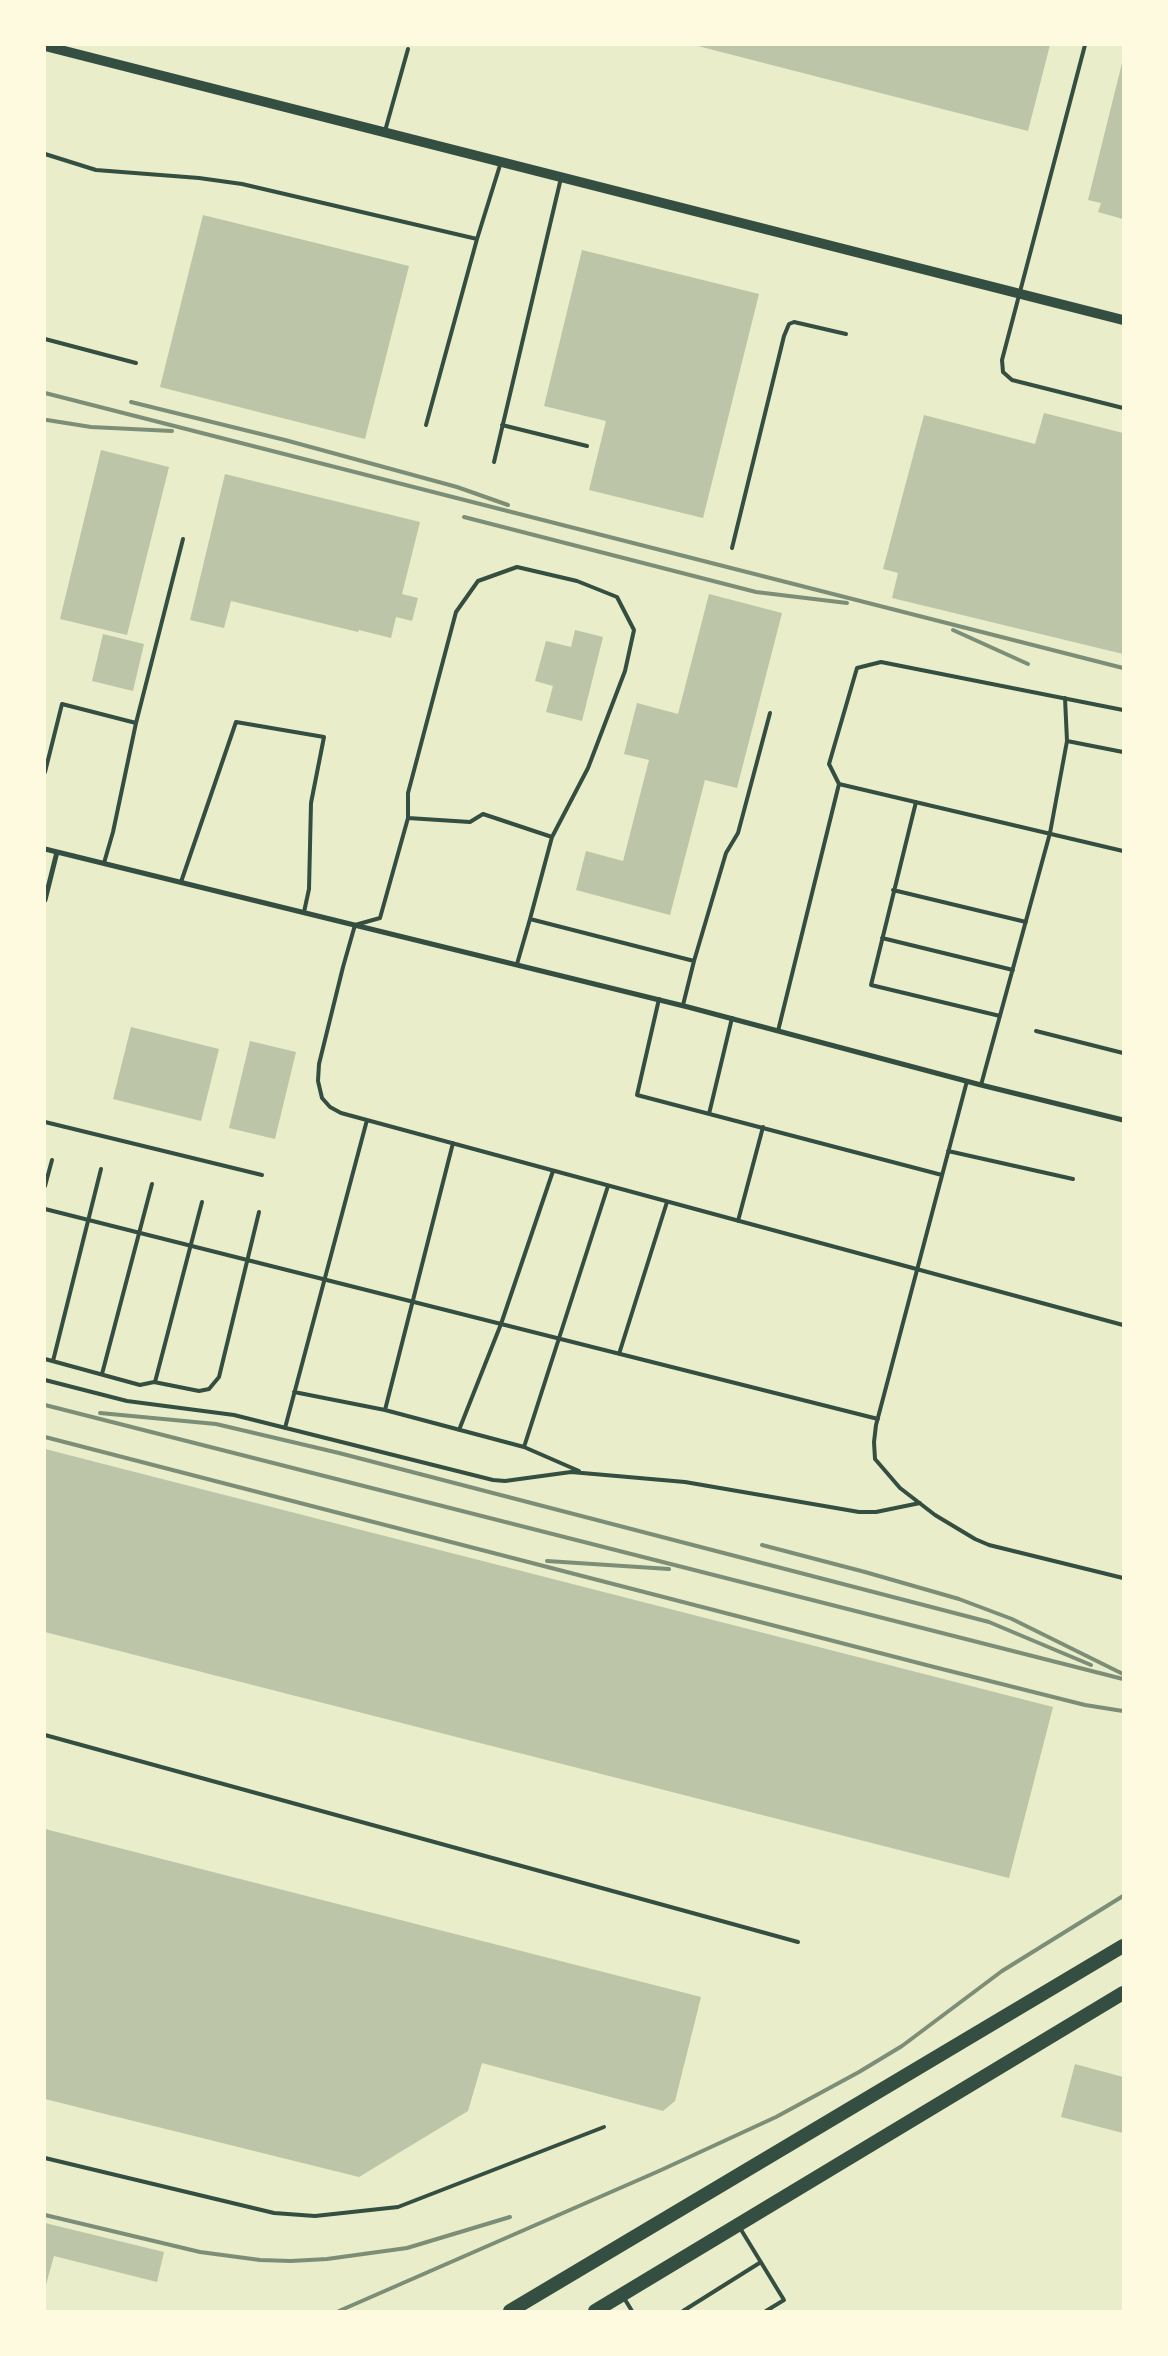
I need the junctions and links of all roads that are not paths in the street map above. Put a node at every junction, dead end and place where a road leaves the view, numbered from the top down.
1 (1085, 45) edge
2 (45, 46) edge
3 (408, 49) dead end
4 (384, 133) junction
5 (45, 154) edge
6 (501, 162) junction
7 (561, 178) junction
8 (477, 239) junction
9 (1021, 295) junction
10 (1123, 320) edge
11 (846, 334) dead end
12 (45, 339) edge
13 (136, 363) dead end
14 (1123, 408) edge
15 (426, 425) dead end
16 (502, 425) junction
17 (587, 446) dead end
18 (494, 462) dead end
19 (183, 540) dead end
20 (732, 548) dead end
21 (1065, 698) junction
22 (1123, 710) edge
23 (770, 713) dead end
24 (136, 723) junction
25 (1067, 741) junction
26 (1123, 752) edge
27 (45, 772) edge
28 (839, 784) junction
29 (916, 802) junction
30 (408, 818) junction
31 (1050, 833) junction
32 (552, 837) junction
33 (45, 849) edge
34 (1123, 851) edge
35 (57, 852) junction
36 (104, 863) junction
37 (181, 882) junction
38 (893, 890) junction
39 (45, 900) edge
40 (304, 912) junction
41 (530, 919) junction
42 (1026, 922) junction
43 (355, 925) junction
44 (882, 938) junction
45 (694, 961) junction
46 (516, 964) junction
47 (1013, 970) junction
48 (659, 999) junction
49 (683, 1005) junction
50 (1000, 1016) junction
51 (732, 1018) junction
52 (778, 1031) junction
53 (1036, 1031) dead end
54 (1123, 1053) edge
55 (967, 1081) junction
56 (981, 1085) junction
57 (709, 1114) junction
58 (367, 1120) junction
59 (1123, 1120) edge
60 (45, 1122) edge
61 (763, 1127) junction
62 (453, 1143) junction
63 (948, 1151) junction
64 (52, 1160) dead end
65 (101, 1169) dead end
66 (553, 1171) junction
67 (262, 1175) dead end
68 (942, 1175) junction
69 (1073, 1180) dead end
70 (152, 1184) dead end
71 (45, 1186) edge
72 (608, 1186) junction
73 (202, 1202) dead end
74 (667, 1202) junction
75 (45, 1209) edge
76 (259, 1212) dead end
77 (87, 1220) junction
78 (738, 1222) junction
79 (139, 1232) junction
80 (190, 1246) junction
81 (247, 1260) junction
82 (917, 1271) junction
83 (325, 1279) junction
84 (412, 1301) junction
85 (501, 1324) junction
86 (1123, 1325) edge
87 (559, 1338) junction
88 (619, 1354) junction
89 (45, 1359) edge
90 (53, 1361) junction
91 (102, 1374) junction
92 (45, 1380) edge
93 (155, 1382) junction
94 (294, 1392) junction
95 (385, 1410) junction
96 (878, 1419) junction
97 (285, 1428) junction
98 (459, 1430) junction
99 (524, 1447) junction
100 (583, 1473) junction
101 (920, 1503) junction
102 (1123, 1578) edge
103 (45, 1735) edge
104 (798, 1942) dead end
105 (1123, 1946) edge
106 (1123, 1992) edge
107 (604, 2127) dead end
108 (45, 2158) edge
109 (738, 2225) junction
110 (761, 2262) junction
111 (622, 2295) junction
112 (510, 2311) edge
113 (595, 2311) edge
114 (632, 2311) edge
115 (683, 2311) edge
116 (766, 2311) edge

1 - 9 lane
2 - 4 main road
3 - 4 lane
4 - 6 main road
5 - 8 lane
6 - 7 main road
6 - 8 lane
7 - 9 main road
7 - 16 lane
8 - 15 lane
9 - 10 main road
9 - 14 lane
11 - 20 lane
12 - 13 lane
16 - 17 lane
16 - 18 lane
19 - 24 lane
21 - 22 lane
21 - 25 lane
21 - 28 lane
23 - 45 lane
24 - 27 lane
24 - 36 lane
25 - 26 lane
25 - 31 lane
28 - 29 lane
28 - 52 lane
29 - 31 lane
29 - 38 lane
30 - 32 lane
30 - 32 lane
30 - 43 lane
31 - 34 lane
31 - 42 lane
32 - 41 lane
33 - 35 street
35 - 36 street
35 - 39 street
36 - 37 street
37 - 40 street
37 - 40 lane
38 - 42 lane
38 - 44 lane
40 - 43 street
41 - 45 lane
41 - 46 lane
42 - 47 lane
43 - 46 street
43 - 58 lane
44 - 47 lane
44 - 50 lane
45 - 49 lane
46 - 48 street
47 - 50 lane
48 - 49 street
48 - 57 lane
49 - 51 street
50 - 56 lane
51 - 52 street
51 - 57 lane
52 - 55 street
53 - 54 lane
55 - 56 street
55 - 63 lane
56 - 59 street
57 - 61 lane
58 - 62 lane
58 - 83 lane
60 - 67 lane
61 - 68 lane
61 - 78 lane
62 - 66 lane
62 - 84 lane
63 - 68 lane
63 - 69 lane
64 - 71 lane
65 - 77 lane
66 - 72 lane
66 - 85 lane
68 - 82 lane
70 - 79 lane
72 - 74 lane
72 - 87 lane
73 - 80 lane
74 - 78 lane
74 - 88 lane
75 - 77 lane
76 - 81 lane
77 - 79 lane
77 - 90 lane
78 - 82 lane
79 - 80 lane
79 - 91 lane
80 - 81 lane
80 - 93 lane
81 - 83 lane
81 - 93 lane
82 - 86 lane
82 - 96 lane
83 - 84 lane
83 - 94 lane
84 - 85 lane
84 - 95 lane
85 - 87 lane
85 - 98 lane
87 - 88 lane
87 - 99 lane
88 - 96 lane
89 - 90 lane
90 - 91 lane
91 - 93 lane
92 - 97 lane
94 - 95 lane
94 - 97 lane
95 - 98 lane
96 - 101 lane
97 - 100 lane
98 - 99 lane
99 - 100 lane
100 - 101 lane
101 - 102 lane
103 - 104 lane
105 - 112 highway
106 - 109 highway
107 - 108 lane
109 - 110 lane
109 - 111 highway
110 - 115 lane
110 - 116 lane
111 - 113 highway
111 - 114 lane

